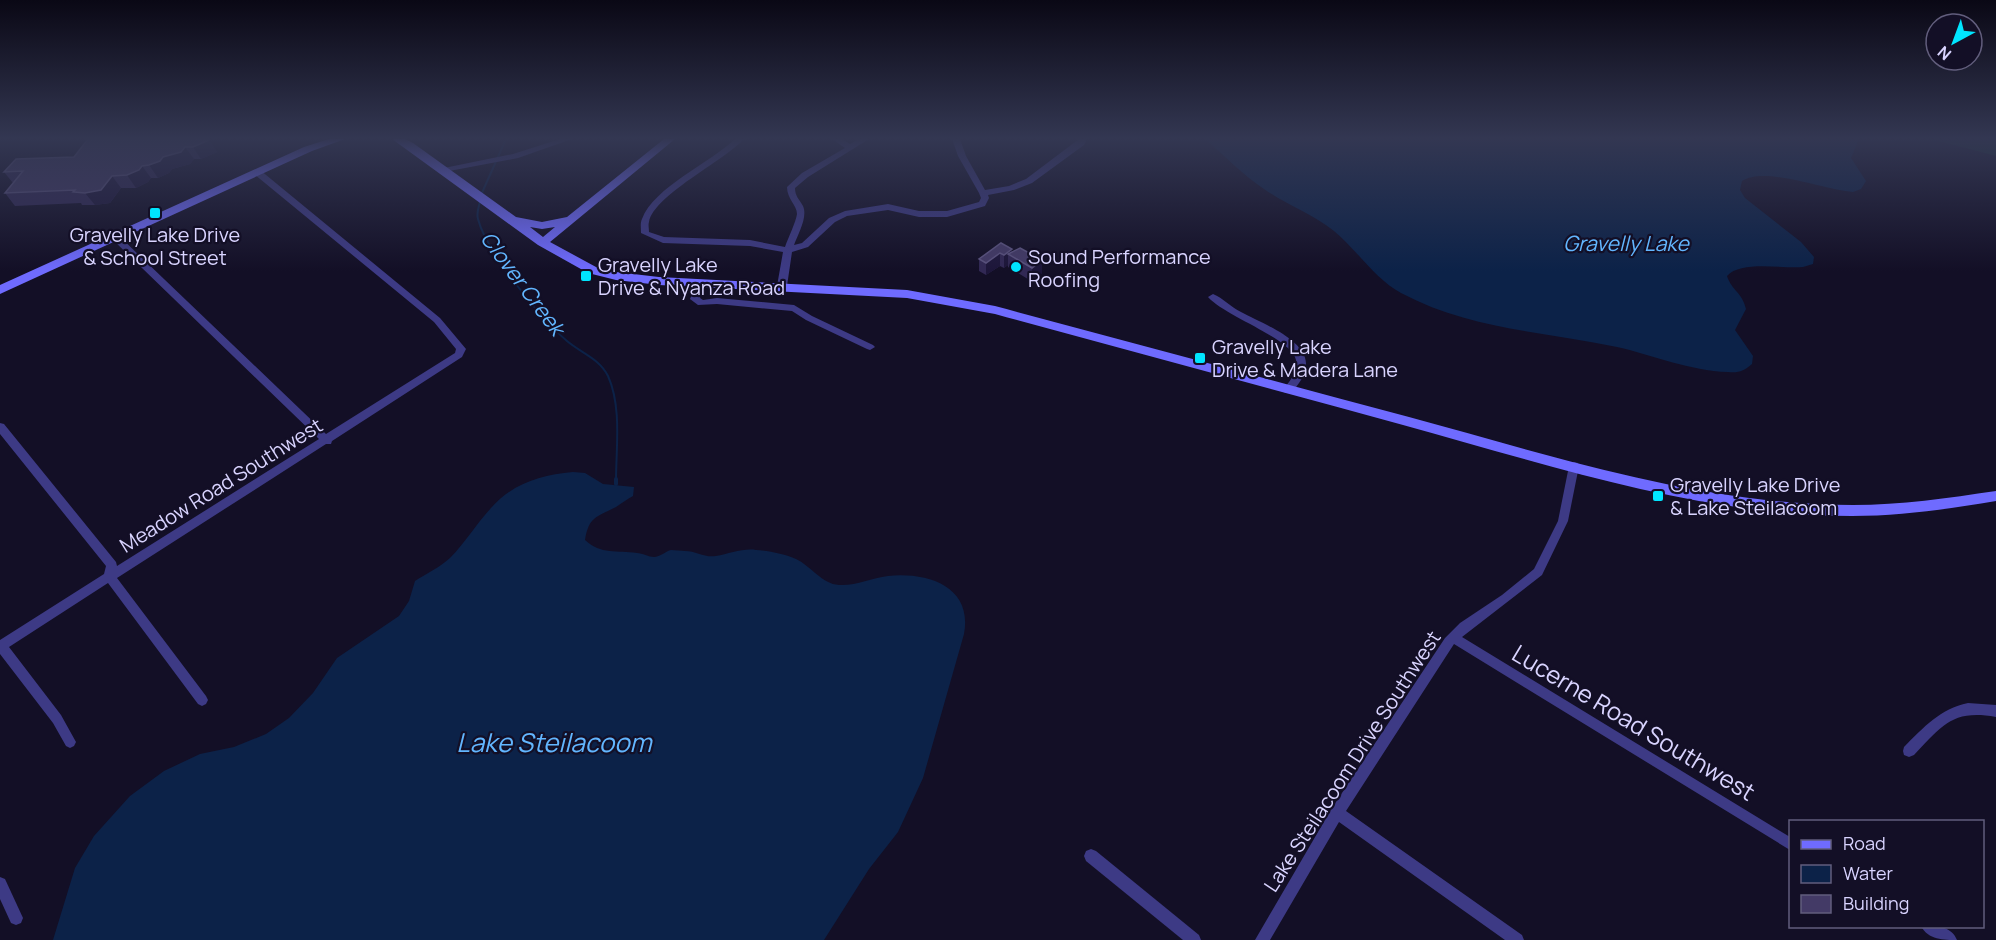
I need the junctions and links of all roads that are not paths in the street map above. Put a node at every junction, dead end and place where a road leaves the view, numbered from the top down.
1 (233, 183) edge
2 (270, 183) edge
3 (460, 183) edge
4 (615, 183) edge
5 (683, 183) edge
6 (794, 183) edge
7 (977, 183) edge
8 (1024, 183) edge
9 (983, 193) junction
10 (496, 209) junction
11 (578, 213) junction
12 (115, 237) junction
13 (542, 243) junction
14 (788, 250) junction
15 (701, 283) junction
16 (782, 286) junction
17 (0, 290) edge
18 (1213, 297) dead end
19 (870, 346) dead end
20 (1288, 390) junction
21 (0, 427) edge
22 (327, 441) junction
23 (1574, 466) junction
24 (1996, 496) edge
25 (109, 576) junction
26 (1454, 638) junction
27 (0, 646) edge
28 (202, 700) dead end
29 (1996, 711) edge
30 (70, 742) dead end
31 (1909, 751) dead end
32 (1337, 813) junction
33 (1789, 843) edge
34 (1091, 856) dead end
35 (0, 884) edge
36 (16, 918) dead end
37 (1930, 928) edge
38 (1194, 940) edge
39 (1262, 940) edge
40 (1517, 940) edge
41 (1950, 940) edge

1 - 12 main road
2 - 22 street, Meadow Road Southwest
3 - 10 main road
4 - 11 main road
5 - 14 street
6 - 14 street
7 - 9 street
8 - 9 street
9 - 14 street
10 - 11 main road
10 - 13 main road
11 - 13 main road
12 - 17 main road
12 - 22 street
13 - 15 main road
14 - 16 street
15 - 16 main road
15 - 19 street
16 - 20 main road
18 - 20 street
20 - 23 main road
21 - 25 street
22 - 25 street, Meadow Road Southwest
23 - 24 main road
23 - 26 street, Lake Steilacoom Drive Southwest
25 - 27 street, Meadow Road Southwest
25 - 28 street
26 - 32 street, Lake Steilacoom Drive Southwest
26 - 33 street, Lucerne Road Southwest
27 - 30 street
29 - 31 street
32 - 39 street, Lake Steilacoom Drive Southwest
32 - 40 street
34 - 38 street
35 - 36 street
37 - 41 street

